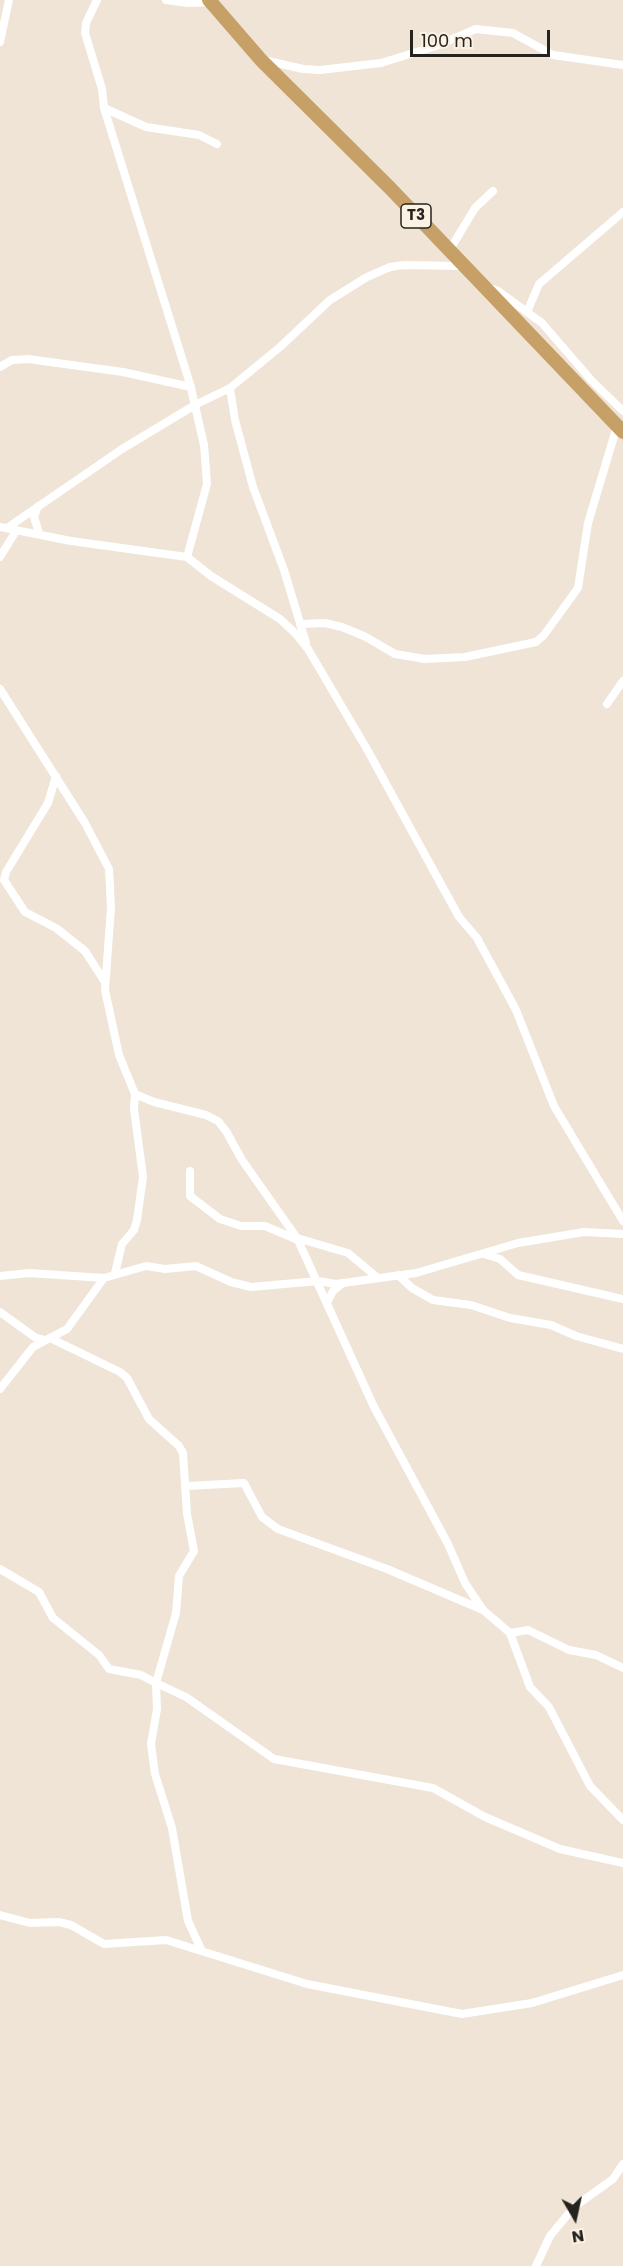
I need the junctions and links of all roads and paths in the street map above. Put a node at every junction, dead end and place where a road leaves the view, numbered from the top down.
1 (9, 0) edge
2 (97, 0) edge
3 (166, 0) edge
4 (210, 1) edge
5 (0, 42) edge
6 (261, 60) junction
7 (623, 64) edge
8 (104, 108) junction
9 (217, 144) dead end
10 (493, 191) dead end
11 (623, 212) edge
12 (449, 251) junction
13 (461, 266) junction
14 (479, 284) junction
15 (527, 312) junction
16 (0, 367) edge
17 (191, 387) junction
18 (230, 388) junction
19 (195, 405) junction
20 (623, 411) edge
21 (620, 429) edge
22 (38, 506) junction
23 (4, 527) edge
24 (16, 531) junction
25 (39, 533) junction
26 (0, 557) edge
27 (187, 557) junction
28 (300, 624) junction
29 (308, 649) junction
30 (623, 681) edge
31 (0, 690) edge
32 (607, 704) dead end
33 (56, 776) junction
34 (3, 872) edge
35 (105, 982) junction
36 (135, 1094) junction
37 (190, 1171) dead end
38 (623, 1221) edge
39 (623, 1233) edge
40 (298, 1239) junction
41 (484, 1254) junction
42 (115, 1273) junction
43 (398, 1275) junction
44 (0, 1276) edge
45 (104, 1278) junction
46 (379, 1278) junction
47 (318, 1281) junction
48 (343, 1283) junction
49 (623, 1299) edge
50 (327, 1303) junction
51 (0, 1312) edge
52 (48, 1339) junction
53 (623, 1348) edge
54 (0, 1389) edge
55 (186, 1486) junction
56 (0, 1569) edge
57 (483, 1610) junction
58 (510, 1633) junction
59 (623, 1668) edge
60 (156, 1683) junction
61 (623, 1820) edge
62 (623, 1863) edge
63 (0, 1916) edge
64 (201, 1949) junction
65 (623, 1975) edge
66 (623, 2164) edge
67 (536, 2266) edge

1 - 5 street
2 - 8 street
3 - 4 street
4 - 6 highway, T3
6 - 7 street
6 - 12 highway, T3
8 - 9 street
8 - 17 street
10 - 12 street
11 - 15 street
12 - 13 highway, T3
13 - 14 highway, T3
13 - 18 street
14 - 15 street
14 - 21 highway, T3
15 - 20 street
16 - 17 street
17 - 19 street
18 - 19 street
18 - 28 street
19 - 22 street
19 - 27 street
21 - 28 street
22 - 23 street
22 - 25 street
23 - 24 street
24 - 25 street
24 - 26 street
25 - 27 street
27 - 29 street
28 - 29 street
29 - 38 street
30 - 32 street
31 - 33 street
33 - 34 street
33 - 35 street
34 - 35 street
35 - 36 street
36 - 40 street
36 - 42 street
37 - 40 street
39 - 41 street
40 - 46 street
40 - 47 street
41 - 43 street
41 - 49 street
42 - 45 street
42 - 47 street
43 - 46 street
43 - 53 street
44 - 45 street
45 - 52 street
46 - 48 street
47 - 48 street
47 - 50 street
48 - 50 street
50 - 57 street
51 - 52 street
52 - 54 street
52 - 55 street
55 - 57 street
55 - 60 street
56 - 60 street
57 - 58 street
58 - 59 street
58 - 61 street
60 - 62 street
60 - 64 street
63 - 64 street
64 - 65 street
66 - 67 street

